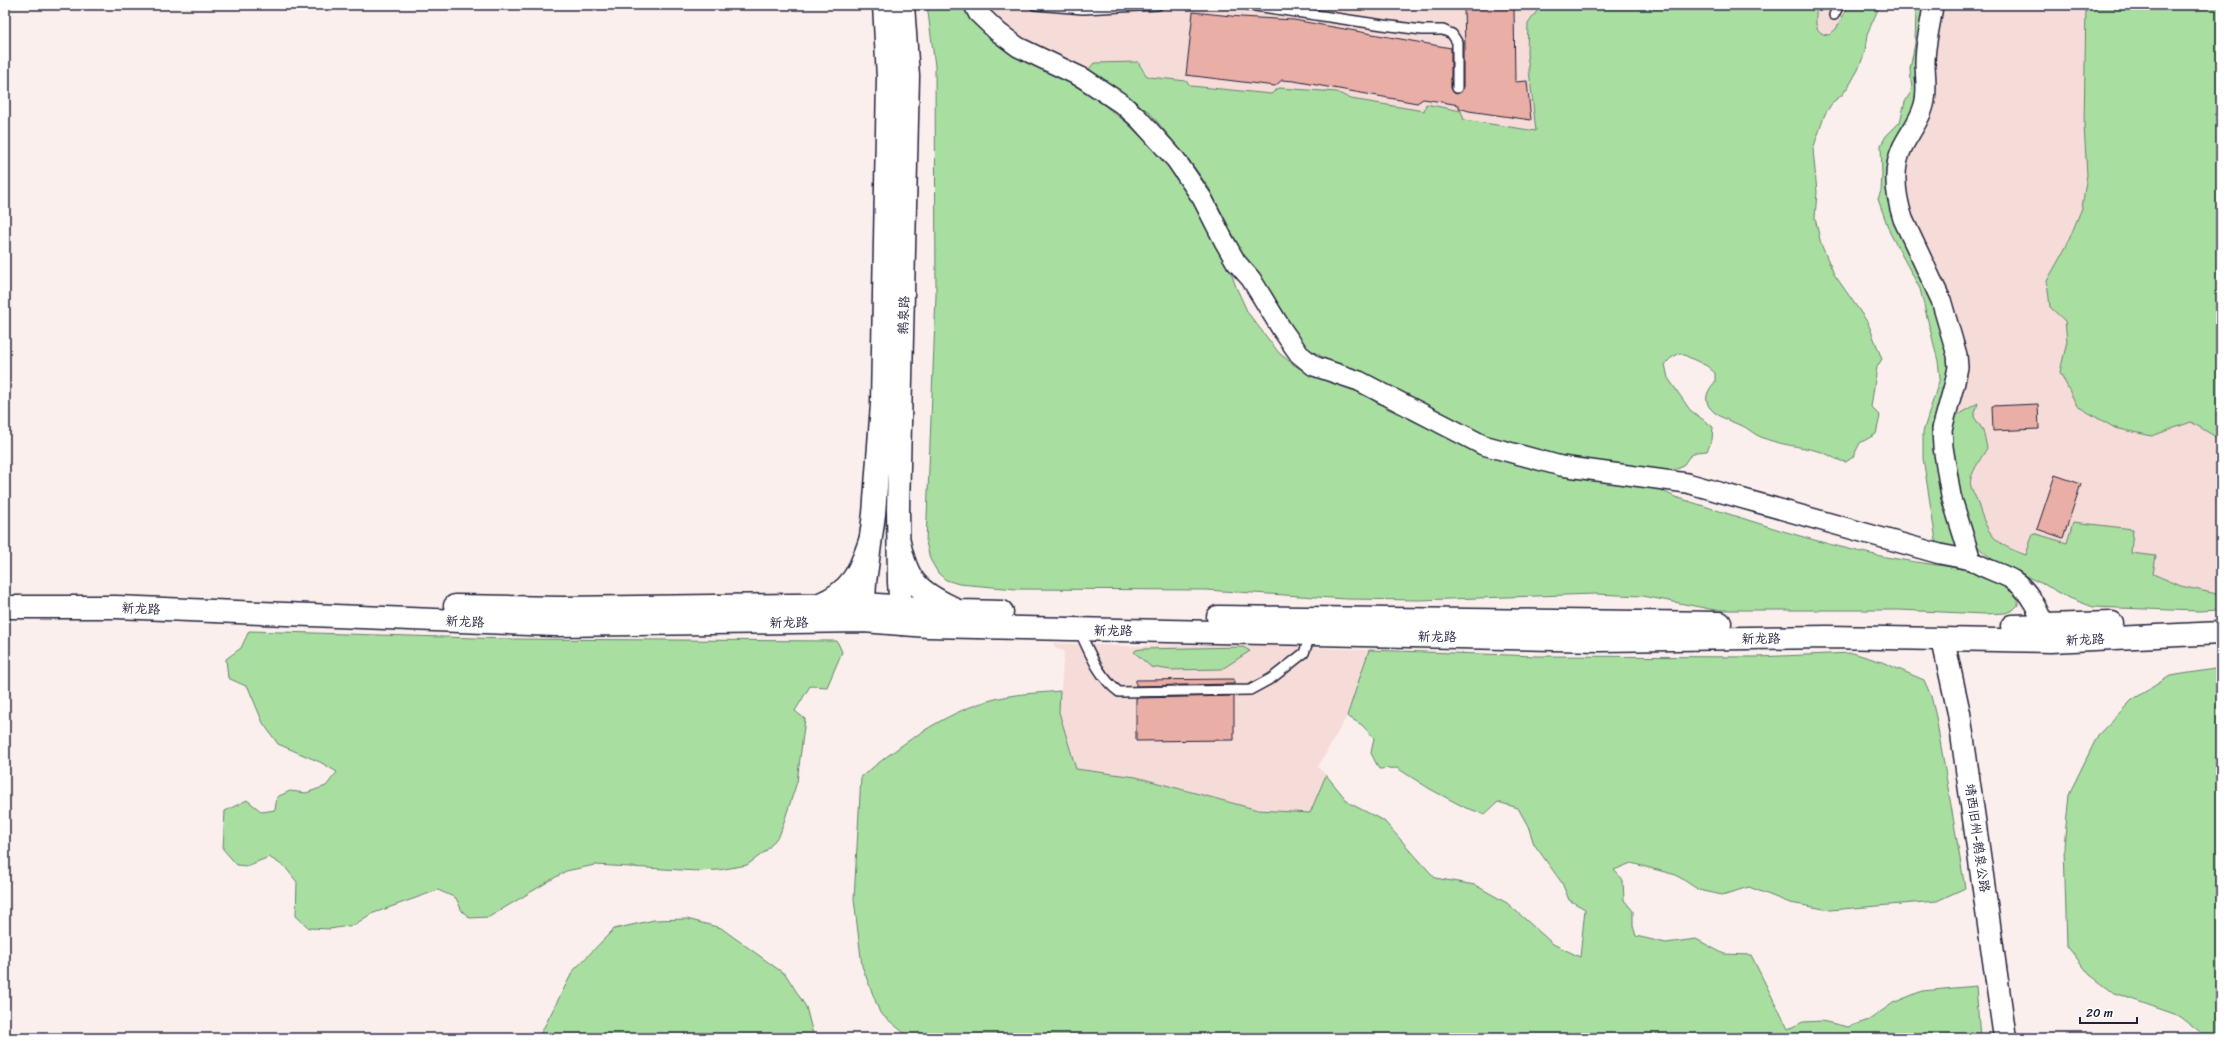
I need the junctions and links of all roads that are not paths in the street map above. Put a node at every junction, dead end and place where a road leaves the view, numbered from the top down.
1 (884, 5) edge
2 (902, 5) edge
3 (974, 5) edge
4 (1035, 5) edge
5 (1158, 5) edge
6 (1248, 5) edge
7 (1839, 5) edge
8 (1933, 5) edge
9 (1834, 15) dead end
10 (1457, 88) dead end
11 (870, 541) junction
12 (899, 542) junction
13 (1972, 560) junction
14 (5, 598) edge
15 (820, 604) junction
16 (5, 607) edge
17 (960, 611) junction
18 (864, 612) junction
19 (902, 615) junction
20 (2221, 619) edge
21 (1078, 629) junction
22 (2048, 633) junction
23 (1311, 634) junction
24 (2221, 634) edge
25 (1942, 640) junction
26 (2005, 1038) edge

1 - 11 main road, 鹅泉路
2 - 12 main road, 鹅泉路
3 - 13 street
4 - 5 lane
6 - 10 lane
7 - 9 lane
8 - 13 street
11 - 15 main road
11 - 18 main road, 鹅泉路
12 - 17 main road
12 - 19 main road, 鹅泉路
13 - 22 street
14 - 15 main road, 新龙路
15 - 18 main road, 新龙路
16 - 18 main road, 新龙路
17 - 19 main road, 新龙路
17 - 22 main road, 新龙路
18 - 19 main road, 新龙路
19 - 21 main road, 新龙路
20 - 22 main road, 新龙路
21 - 23 main road, 新龙路
21 - 23 lane
22 - 24 main road, 新龙路
22 - 25 main road, 新龙路
23 - 25 main road, 新龙路
25 - 26 main road, 靖西旧州-鹅泉公路

